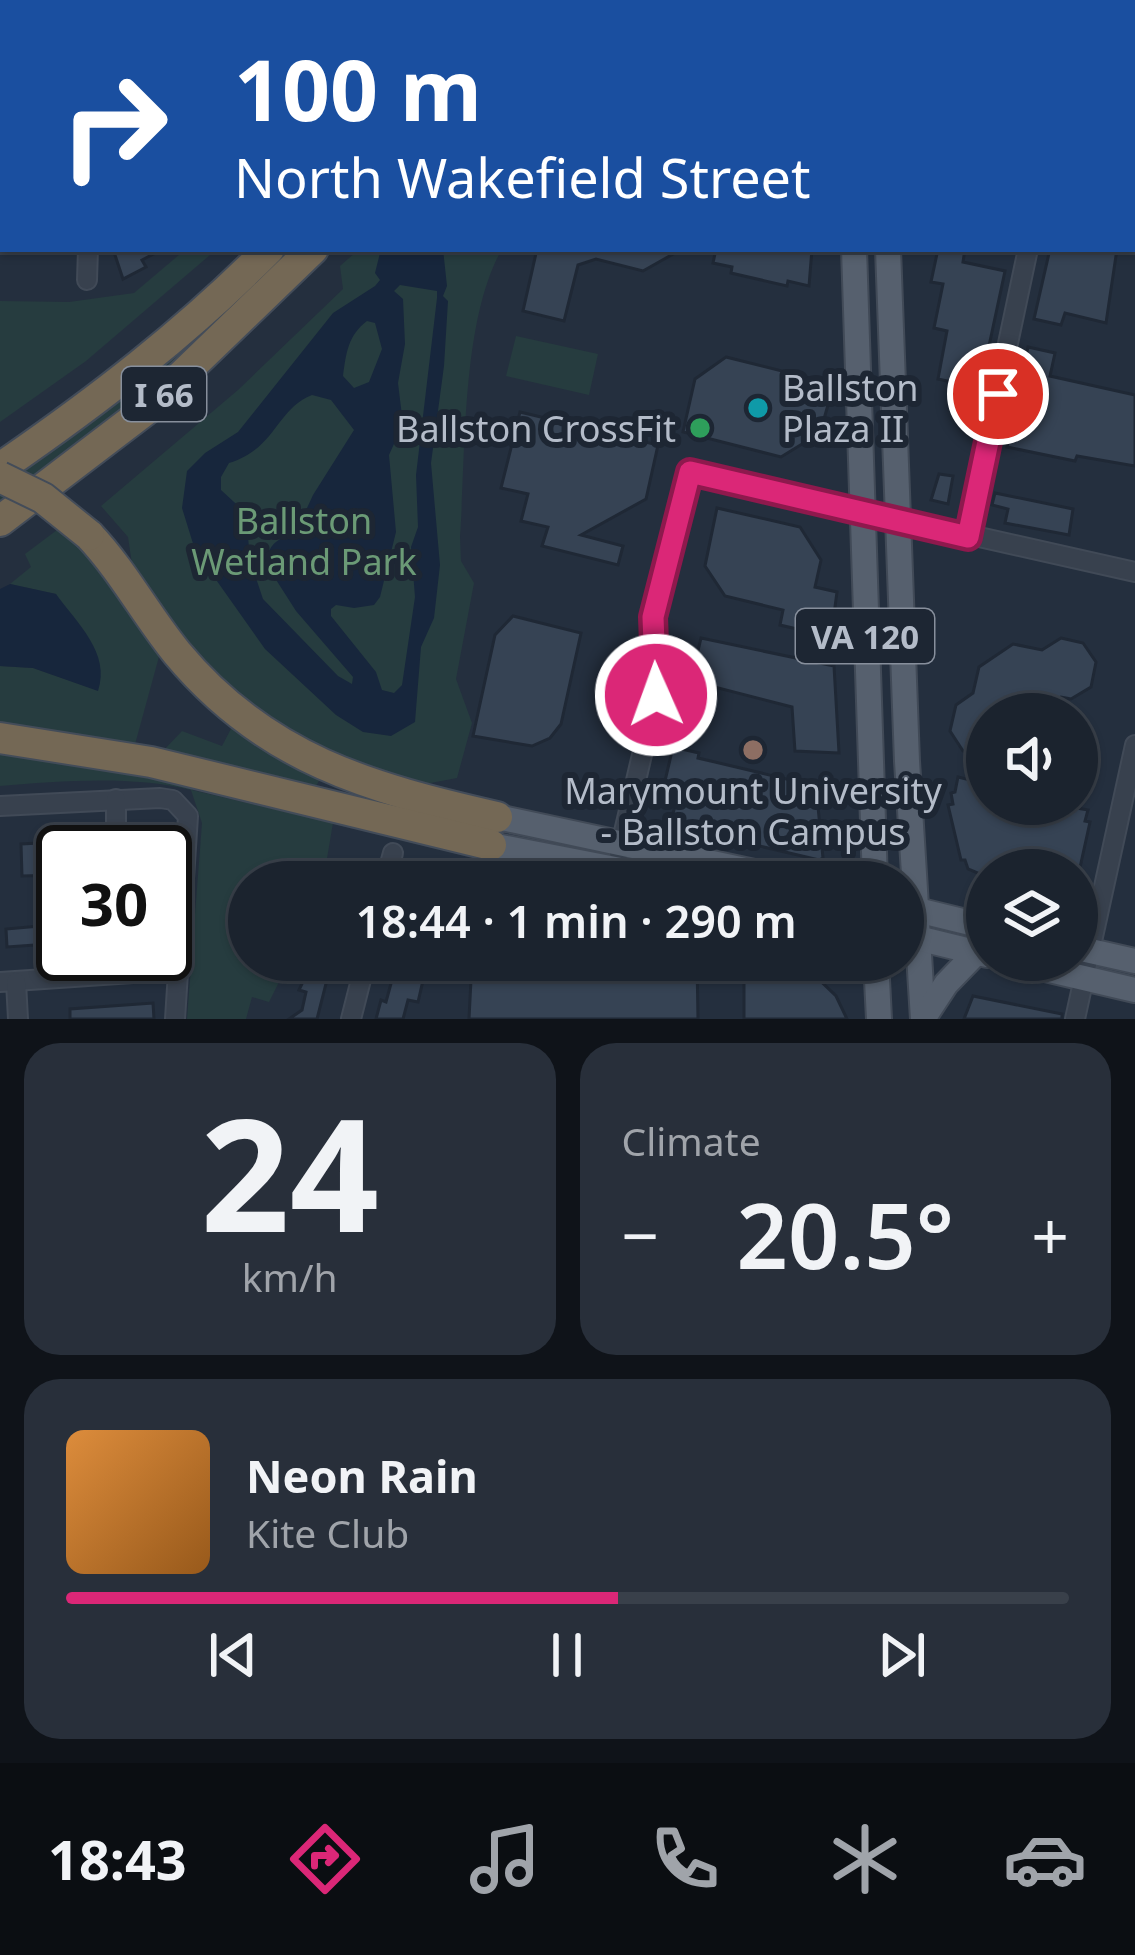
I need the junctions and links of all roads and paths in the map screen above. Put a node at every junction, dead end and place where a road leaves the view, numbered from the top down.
1 (88, 252) edge
2 (266, 252) edge
3 (310, 252) edge
4 (854, 252) edge
5 (888, 252) edge
6 (1027, 252) edge
7 (87, 280) dead end
8 (0, 472) edge
9 (861, 511) junction
10 (896, 520) junction
11 (0, 521) edge
12 (968, 537) junction
13 (1135, 572) edge
14 (0, 738) edge
15 (1135, 746) edge
16 (116, 799) junction
17 (0, 806) edge
18 (116, 825) edge
19 (187, 825) edge
20 (494, 831) junction
21 (393, 853) dead end
22 (618, 857) junction
23 (391, 861) edge
24 (628, 861) edge
25 (647, 861) edge
26 (874, 861) edge
27 (908, 861) edge
28 (1098, 890) edge
29 (924, 911) edge
30 (966, 921) edge
31 (924, 940) edge
32 (966, 950) edge
33 (1098, 952) edge
34 (1135, 961) edge
35 (966, 967) edge
36 (177, 981) edge
37 (361, 981) edge
38 (878, 981) edge
39 (917, 981) edge
40 (1082, 981) edge
41 (1096, 981) edge
42 (8, 982) edge
43 (1135, 990) edge
44 (18, 1019) edge
45 (175, 1019) edge
46 (351, 1019) edge
47 (879, 1019) edge
48 (923, 1019) edge
49 (1075, 1019) edge

1 - 7 street
2 - 8 highway, I 66
3 - 11 highway, I 66
4 - 9 main road, VA 120
5 - 10 main road, VA 120
6 - 12 street
8 - 20 highway, bridge
9 - 10 street
9 - 22 street
9 - 26 main road, VA 120
10 - 12 street
10 - 27 main road, VA 120
12 - 13 street
14 - 20 highway
15 - 28 street
16 - 17 street
16 - 18 street
16 - 19 street
20 - 22 main road
21 - 23 street
22 - 24 main road
22 - 25 main road
29 - 30 main road
31 - 32 main road
33 - 34 main road
35 - 48 main road
36 - 45 street
37 - 46 street
38 - 47 main road
39 - 48 main road, VA 120
40 - 49 street
41 - 43 main road
42 - 44 street

